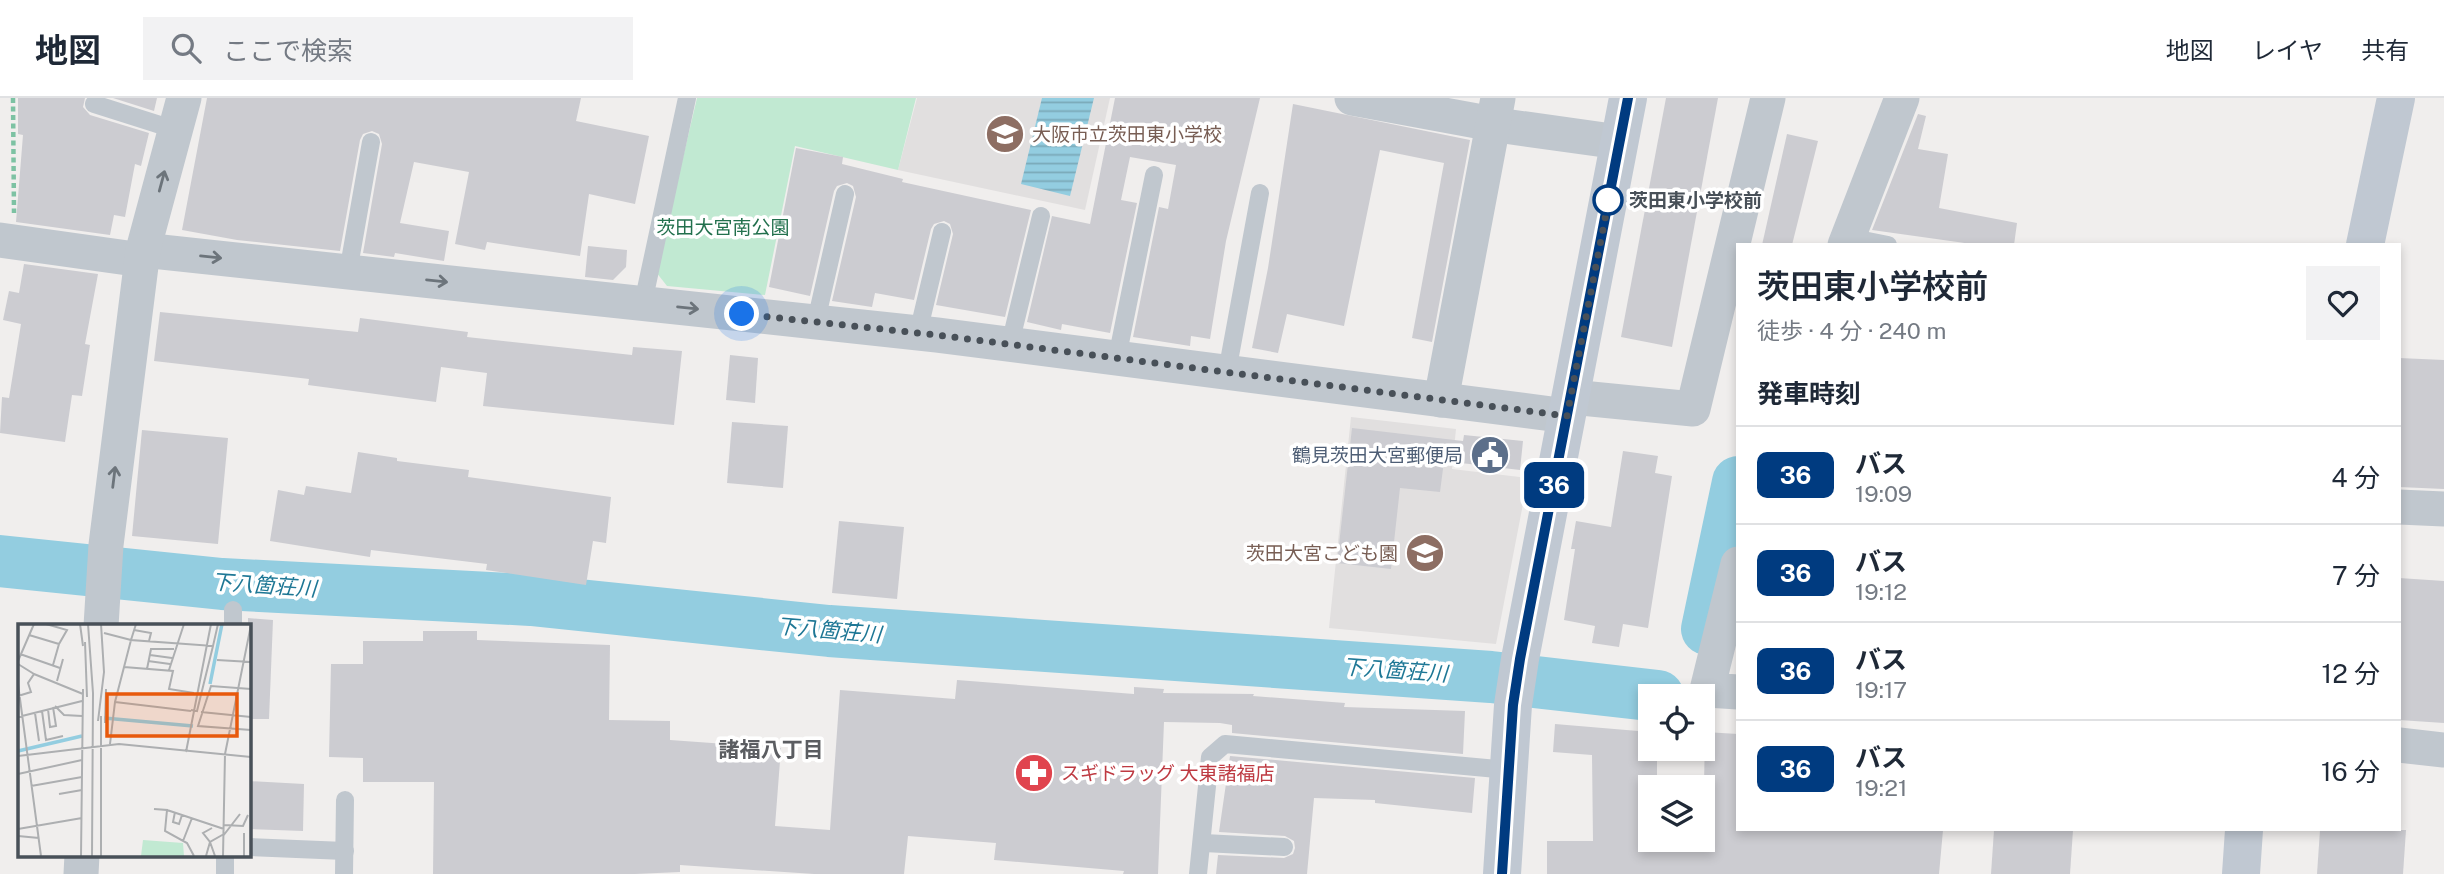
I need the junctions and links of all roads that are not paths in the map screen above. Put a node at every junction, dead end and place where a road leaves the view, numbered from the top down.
1 (687, 98) edge
2 (1352, 98) edge
3 (1628, 98) edge
4 (1768, 98) edge
5 (1902, 98) edge
6 (2396, 98) edge
7 (94, 104) dead end
8 (1496, 111) edge
9 (180, 114) edge
10 (371, 142) dead end
11 (1619, 142) junction
12 (1154, 175) dead end
13 (1260, 193) dead end
14 (845, 194) dead end
15 (1041, 216) dead end
16 (942, 232) dead end
17 (7, 241) edge
18 (1846, 241) edge
19 (1867, 243) edge
20 (2365, 243) edge
21 (143, 255) junction
22 (348, 272) junction
23 (643, 303) junction
24 (816, 321) junction
25 (918, 333) junction
26 (1010, 344) junction
27 (1116, 358) junction
28 (1227, 372) junction
29 (1440, 400) junction
30 (1569, 407) junction
31 (2401, 507) edge
32 (2444, 509) edge
33 (1736, 572) edge
34 (102, 615) edge
35 (1736, 692) edge
36 (2401, 745) edge
37 (2444, 750) edge
38 (1508, 770) junction
39 (345, 800) dead end
40 (2244, 831) edge
41 (1204, 843) junction
42 (250, 847) edge
43 (1284, 847) dead end
44 (345, 851) junction
45 (82, 856) edge
46 (225, 856) edge
47 (81, 874) edge
48 (225, 874) edge
49 (344, 874) edge
50 (1198, 874) edge
51 (1502, 874) edge
52 (2241, 874) edge

1 - 23 lane
2 - 8 street
3 - 11 street
4 - 30 street
5 - 18 street
6 - 20 street
7 - 9 lane
8 - 11 street
8 - 29 street
21 -> 9 street
10 - 22 lane
11 - 30 street
12 - 27 lane
13 - 28 lane
14 - 24 lane
15 - 26 lane
16 - 25 lane
17 - 21 street
18 - 19 lane
21 -> 22 street
34 -> 21 street
22 -> 23 street
23 -> 24 street
24 - 25 street
25 - 26 street
26 - 27 street
27 - 28 street
28 - 29 street
29 - 30 street
30 - 38 street
31 - 32 street
33 - 35 street
36 - 37 street
38 - 41 lane
38 - 51 street
39 - 44 lane
40 - 52 street
41 - 43 lane
41 - 50 lane
42 - 44 lane
44 - 49 lane
45 - 47 street
46 - 48 lane

